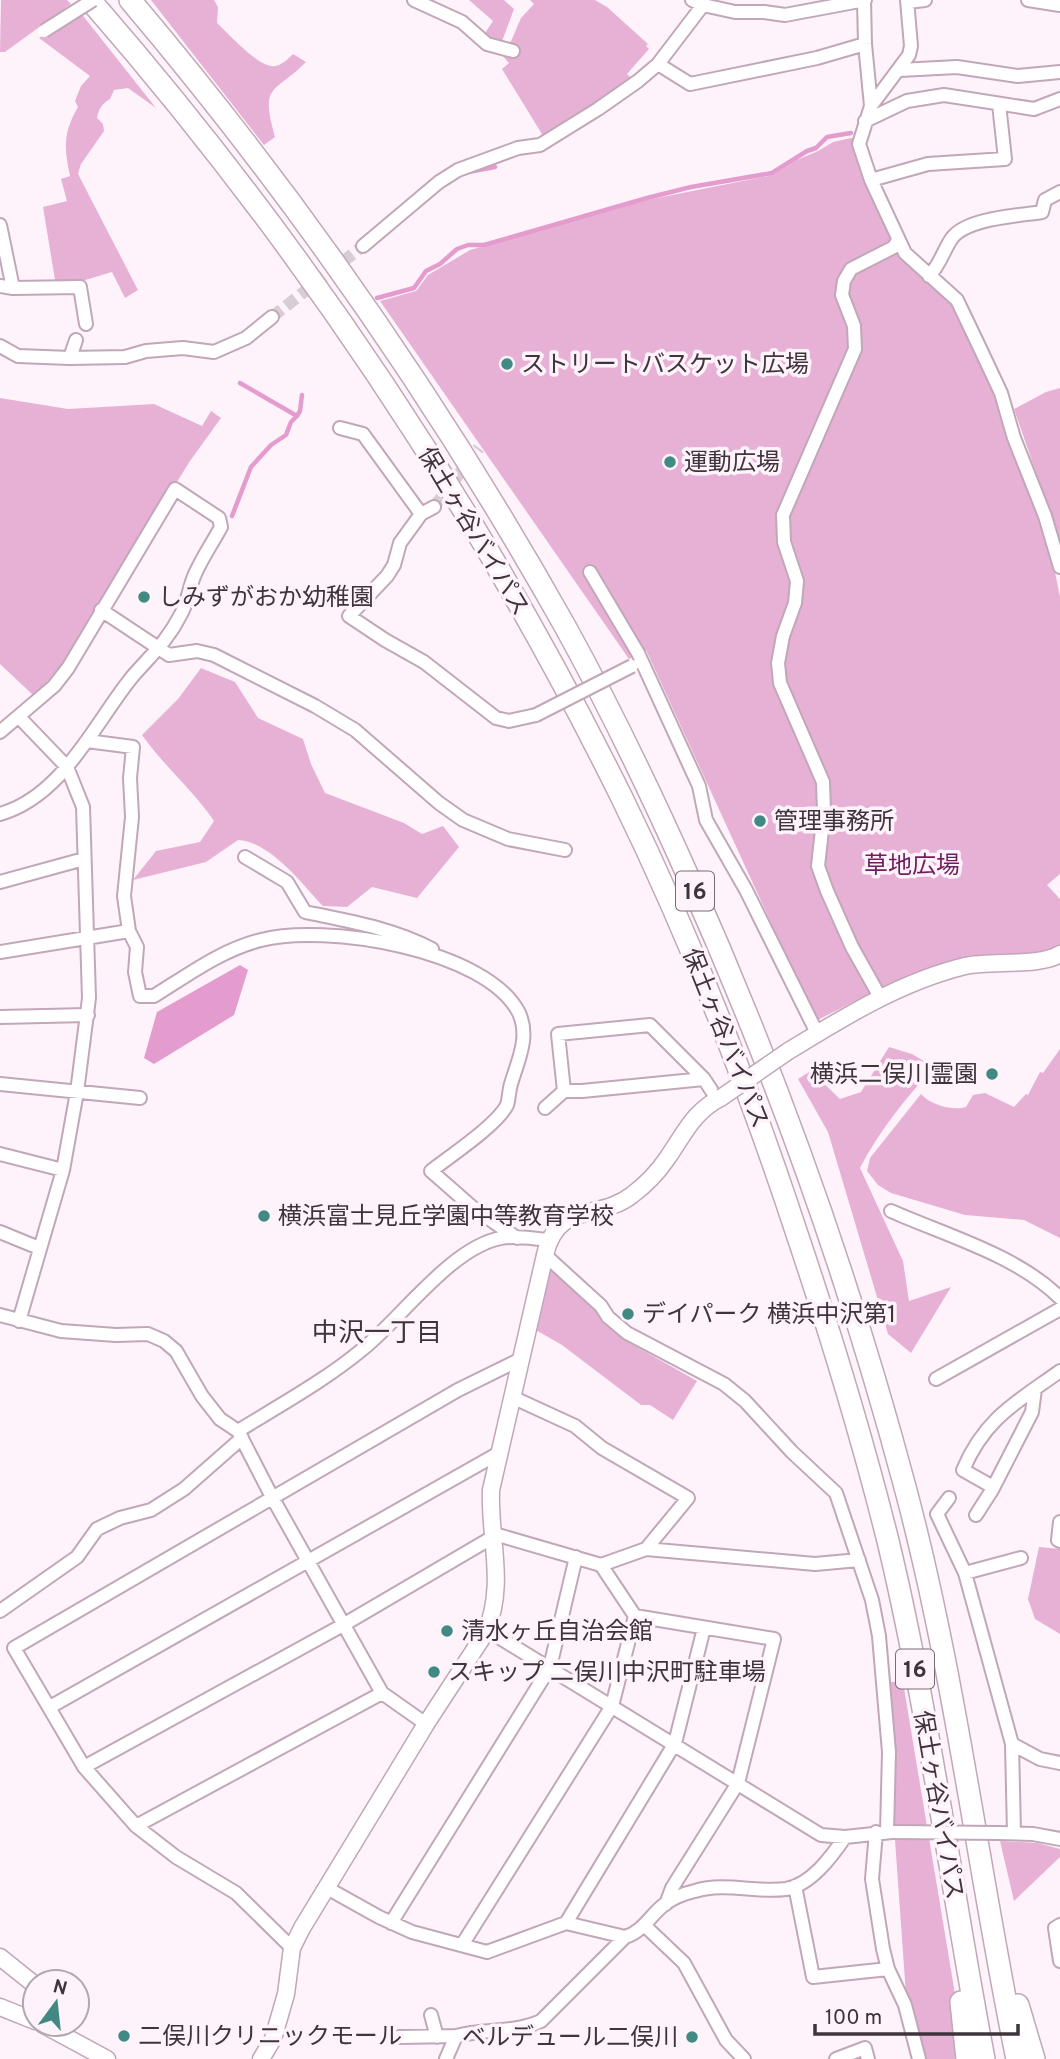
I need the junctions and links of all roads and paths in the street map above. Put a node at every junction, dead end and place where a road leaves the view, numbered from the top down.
1 (92, 0) edge
2 (130, 0) edge
3 (414, 0) edge
4 (864, 0) edge
5 (925, 0) edge
6 (1028, 0) edge
7 (907, 1) edge
8 (698, 3) edge
9 (810, 5) edge
10 (1060, 5) edge
11 (760, 6) edge
12 (44, 31) dead end
13 (865, 44) junction
14 (513, 51) dead end
15 (658, 64) junction
16 (900, 70) junction
17 (1060, 72) edge
18 (1060, 99) edge
19 (999, 104) junction
20 (871, 106) junction
21 (865, 121) junction
22 (871, 180) junction
23 (1060, 192) edge
24 (0, 230) edge
25 (898, 240) junction
26 (363, 246) tunnel mouth
27 (929, 276) junction
28 (6, 287) edge
29 (272, 317) tunnel mouth
30 (86, 324) dead end
31 (76, 340) dead end
32 (0, 346) edge
33 (70, 358) junction
34 (340, 428) dead end
35 (434, 507) tunnel mouth
36 (421, 514) junction
37 (1060, 567) edge
38 (590, 572) dead end
39 (101, 610) junction
40 (161, 648) junction
41 (637, 663) junction
42 (19, 717) junction
43 (0, 732) edge
44 (86, 741) junction
45 (67, 767) junction
46 (0, 814) edge
47 (565, 850) dead end
48 (244, 857) dead end
49 (84, 859) junction
50 (0, 882) edge
51 (129, 931) junction
52 (89, 937) junction
53 (0, 952) edge
54 (1058, 959) edge
55 (466, 967) junction
56 (880, 997) junction
57 (88, 1015) junction
58 (0, 1017) edge
59 (817, 1033) junction
60 (704, 1079) junction
61 (0, 1084) edge
62 (564, 1091) junction
63 (77, 1092) junction
64 (140, 1098) dead end
65 (719, 1098) junction
66 (545, 1108) dead end
67 (0, 1154) edge
68 (63, 1170) junction
69 (891, 1211) dead end
70 (0, 1231) edge
71 (517, 1238) junction
72 (547, 1247) junction
73 (39, 1248) junction
74 (1060, 1298) edge
75 (1060, 1309) edge
76 (0, 1315) edge
77 (19, 1321) junction
78 (521, 1359) junction
79 (1060, 1371) edge
80 (936, 1379) dead end
81 (1035, 1389) junction
82 (512, 1397) junction
83 (240, 1434) junction
84 (499, 1453) junction
85 (993, 1487) junction
86 (272, 1497) junction
87 (949, 1498) dead end
88 (976, 1515) dead end
89 (1060, 1522) edge
90 (493, 1537) junction
91 (1060, 1541) edge
92 (646, 1549) junction
93 (576, 1557) junction
94 (1021, 1558) dead end
95 (859, 1560) junction
96 (308, 1561) junction
97 (601, 1564) junction
98 (965, 1573) junction
99 (0, 1611) edge
100 (635, 1616) junction
101 (343, 1625) junction
102 (704, 1629) junction
103 (487, 1630) junction
104 (550, 1667) junction
105 (382, 1693) junction
106 (612, 1706) junction
107 (50, 1707) junction
108 (426, 1724) junction
109 (675, 1743) junction
110 (1012, 1744) junction
111 (1060, 1763) edge
112 (84, 1766) junction
113 (738, 1783) junction
114 (135, 1826) junction
115 (885, 1832) junction
116 (1014, 1833) junction
117 (845, 1837) junction
118 (1060, 1839) edge
119 (795, 1886) junction
120 (327, 1888) junction
121 (953, 1892) junction
122 (666, 1904) junction
123 (988, 1905) junction
124 (391, 1923) junction
125 (566, 1923) junction
126 (645, 1925) junction
127 (1060, 1925) edge
128 (625, 1937) junction
129 (462, 1945) junction
130 (292, 1948) junction
131 (0, 1957) edge
132 (1060, 1961) edge
133 (888, 1969) junction
134 (21, 1974) edge
135 (0, 2007) edge
136 (21, 2015) edge
137 (431, 2015) dead end
138 (437, 2036) junction
139 (456, 2036) junction
140 (399, 2037) dead end
141 (71, 2038) edge
142 (107, 2059) edge
143 (261, 2059) edge
144 (446, 2059) edge
145 (744, 2059) edge
146 (835, 2059) edge
147 (868, 2059) edge
148 (919, 2059) edge
149 (967, 2059) edge
150 (984, 2059) edge
151 (1017, 2059) edge
152 (1034, 2059) edge

1 - 12 street, bridge
1 - 121 highway, 保土ヶ谷バイパス / 16
2 - 123 highway, 保土ヶ谷バイパス / 16
3 - 14 street
4 - 9 street
4 - 13 street
5 - 7 street
6 - 10 street
7 - 16 street
8 - 11 street
8 - 15 street
9 - 11 street
13 - 15 street
13 - 20 street
15 - 26 street
16 - 17 street
16 - 20 street
18 - 19 street
19 - 21 street
19 - 22 street
20 - 21 street
21 - 22 street
22 - 25 street
23 - 27 street
24 - 28 street
25 - 27 street
25 - 56 street
27 - 37 street
28 - 30 street
29 - 33 street
31 - 33 street
32 - 33 street
34 - 36 street
35 - 36 street
36 - 41 street, bridge
38 - 41 street
39 - 40 street
39 - 40 street
39 - 42 street
40 - 44 street
40 - 47 street
41 - 59 street
42 - 43 street
42 - 45 street
44 - 45 street
44 - 51 street
45 - 46 street
45 - 49 street
48 - 55 street
49 - 50 street
49 - 52 street
51 - 52 street
51 - 55 street
52 - 53 street
52 - 57 street
54 - 56 street
55 - 71 street
56 - 59 street
57 - 58 street
57 - 63 street
59 - 65 street, bridge
60 - 62 street
60 - 62 street
60 - 65 street
61 - 63 street
62 - 66 street
63 - 64 street
63 - 68 street
65 - 72 street
67 - 68 street
68 - 73 street
69 - 74 street
70 - 73 street
71 - 72 street
71 - 83 street
72 - 78 street
72 - 95 street
73 - 77 street
75 - 80 street
76 - 77 street
77 - 83 street
78 - 82 street
78 - 86 street
79 - 81 street
81 - 85 street
81 - 85 street
82 - 84 street
82 - 92 street
83 - 86 street
83 - 99 street
84 - 90 street
84 - 96 street
85 - 88 street
86 - 96 street
86 - 107 street
87 - 98 street
89 - 91 street
90 - 93 street
90 - 101 street
90 - 103 street
92 - 95 street
92 - 97 street
93 - 97 street
93 - 104 street
94 - 98 street
95 - 115 street
96 - 101 street
96 - 107 street
97 - 100 street
98 - 110 street
100 - 102 street
100 - 106 street
101 - 105 street
101 - 112 street
102 - 109 street
102 - 113 street
103 - 104 street
103 - 108 street
104 - 106 street
104 - 124 street
105 - 108 street
105 - 114 street
106 - 109 street
106 - 129 street
107 - 112 street
108 - 120 street
109 - 113 street
109 - 125 street
110 - 111 street
110 - 116 street
112 - 114 street
113 - 117 street
113 - 122 street
114 - 130 street
115 - 116 street, bridge
115 - 117 street
115 - 133 street
116 - 118 street
117 - 119 street
119 - 122 street
119 - 133 street
120 - 124 street
120 - 130 street
121 - 149 highway
121 - 150 highway, 保土ヶ谷バイパス / 16
122 - 126 street
123 - 151 highway, 保土ヶ谷バイパス / 16
123 - 152 highway
124 - 129 street
125 - 128 street
125 - 129 street
126 - 128 street
126 - 145 street
127 - 132 street
128 - 139 street
130 - 143 street
131 - 134 street
133 - 148 street
135 - 136 street
137 - 138 street
138 - 139 street
138 - 140 street
139 - 144 street
141 - 142 street
146 - 147 street

